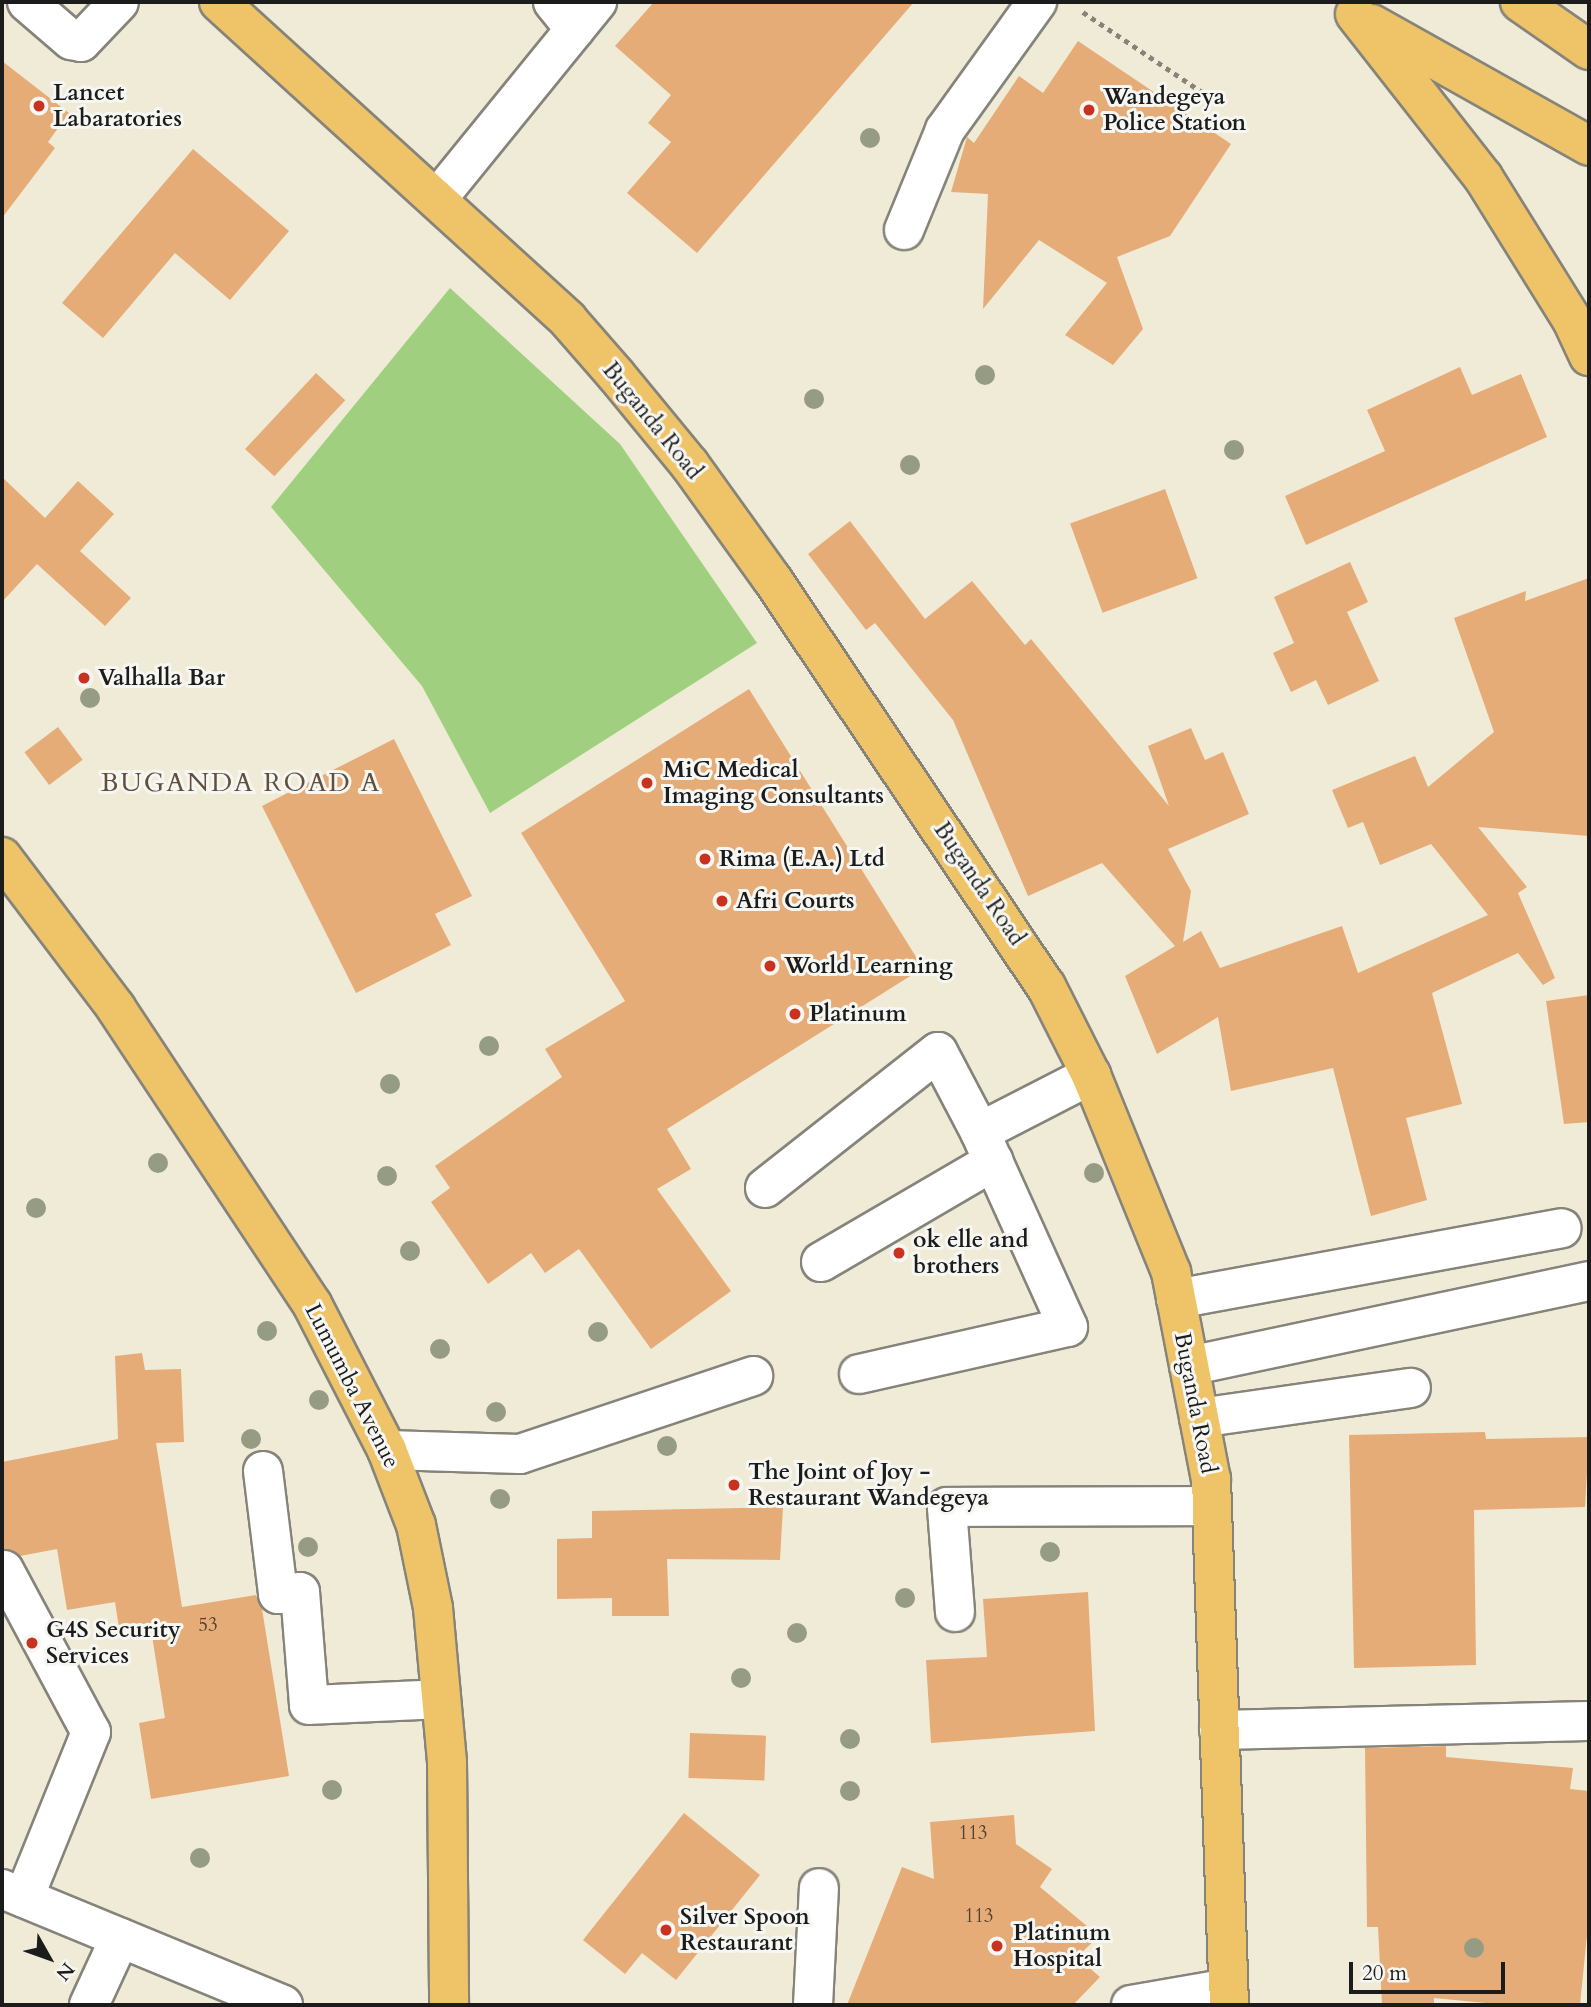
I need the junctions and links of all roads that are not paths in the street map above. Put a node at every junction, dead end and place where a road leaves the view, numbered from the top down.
1 (27, 2) edge
2 (119, 2) edge
3 (219, 2) edge
4 (1037, 2) edge
5 (1520, 2) edge
6 (1347, 8) edge
7 (575, 11) edge
8 (1589, 50) edge
9 (1589, 146) edge
10 (437, 199) junction
11 (904, 230) dead end
12 (1589, 356) edge
13 (2, 857) edge
14 (1091, 1075) junction
15 (987, 1147) junction
16 (765, 1188) dead end
17 (1562, 1228) dead end
18 (821, 1262) dead end
19 (1589, 1281) edge
20 (1176, 1298) junction
21 (1189, 1366) junction
22 (859, 1374) dead end
23 (752, 1376) dead end
24 (1411, 1388) dead end
25 (1199, 1418) junction
26 (387, 1450) junction
27 (262, 1471) dead end
28 (1212, 1506) junction
29 (4, 1570) dead end
30 (956, 1612) dead end
31 (441, 1699) junction
32 (1589, 1721) edge
33 (1219, 1730) junction
34 (819, 1888) dead end
35 (13, 1894) edge
36 (120, 1938) junction
37 (1228, 1996) edge
38 (89, 2005) edge
39 (282, 2005) edge
40 (449, 2005) edge
41 (813, 2005) edge
42 (1131, 2005) edge

1 - 2 street
3 - 10 main road, Buganda Road
4 - 11 street
5 - 8 main road
6 - 9 main road
6 - 12 main road
7 - 10 street
10 - 14 main road, Buganda Road
13 - 26 main road, Lumumba Avenue
14 - 15 street
14 - 20 main road, Buganda Road
15 - 16 street
15 - 18 street
15 - 22 street
17 - 20 street
19 - 21 street
20 - 21 main road, Buganda Road
21 - 25 main road, Buganda Road
23 - 26 street
24 - 25 street
25 - 28 main road, Buganda Road
26 - 31 main road, Lumumba Avenue
27 - 31 street
28 - 30 street
28 - 33 main road, Buganda Road
29 - 35 street
31 - 40 main road, Lumumba Avenue
32 - 33 street
33 - 37 main road, Buganda Road
34 - 41 street
35 - 36 street
36 - 38 street
36 - 39 street
37 - 42 street

